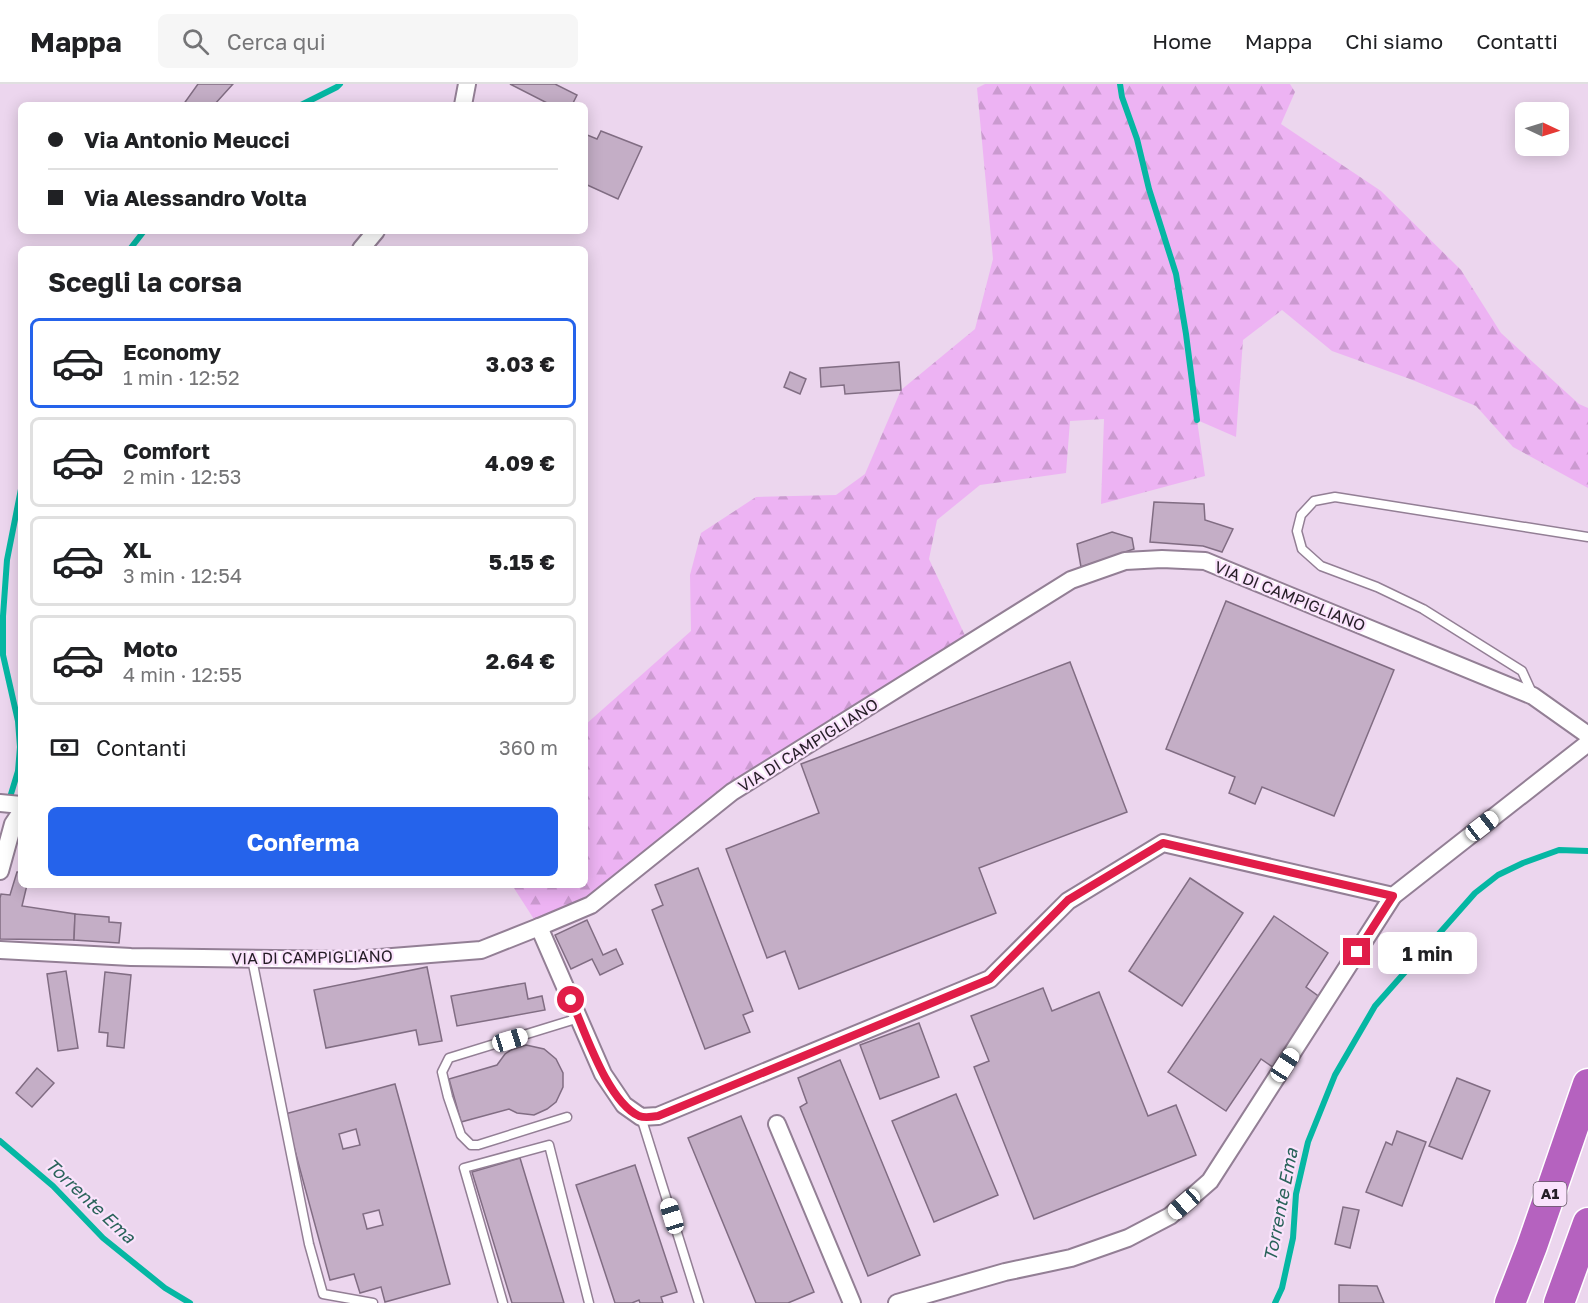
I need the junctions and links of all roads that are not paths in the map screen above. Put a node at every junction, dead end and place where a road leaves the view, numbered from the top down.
1 (467, 84) edge
2 (464, 102) edge
3 (374, 234) edge
4 (364, 246) edge
5 (1588, 537) edge
6 (1533, 696) junction
7 (1588, 735) edge
8 (1588, 743) edge
9 (0, 803) edge
10 (18, 805) edge
11 (18, 816) edge
12 (0, 871) edge
13 (1393, 896) junction
14 (539, 927) junction
15 (0, 950) edge
16 (252, 959) junction
17 (579, 1018) junction
18 (1588, 1084) edge
19 (567, 1117) dead end
20 (641, 1117) junction
21 (777, 1124) dead end
22 (1588, 1223) edge
23 (373, 1303) edge
24 (503, 1303) edge
25 (588, 1303) edge
26 (699, 1303) edge
27 (852, 1303) edge
28 (897, 1303) edge
29 (1510, 1303) edge
30 (1559, 1303) edge

1 - 2 street
3 - 4 street
5 - 6 lane
6 - 7 street, VIA DI CAMPIGLIANO
6 - 14 street, VIA DI CAMPIGLIANO
8 - 13 street
9 - 10 street
11 - 12 street
13 - 20 street
13 - 28 street
14 - 16 street, VIA DI CAMPIGLIANO
14 - 17 street
15 - 16 street, VIA DI CAMPIGLIANO
16 - 23 lane
17 - 19 lane
17 - 20 street
18 - 29 highway, A1
20 - 26 lane
21 - 27 street
22 - 30 highway
24 - 25 lane

